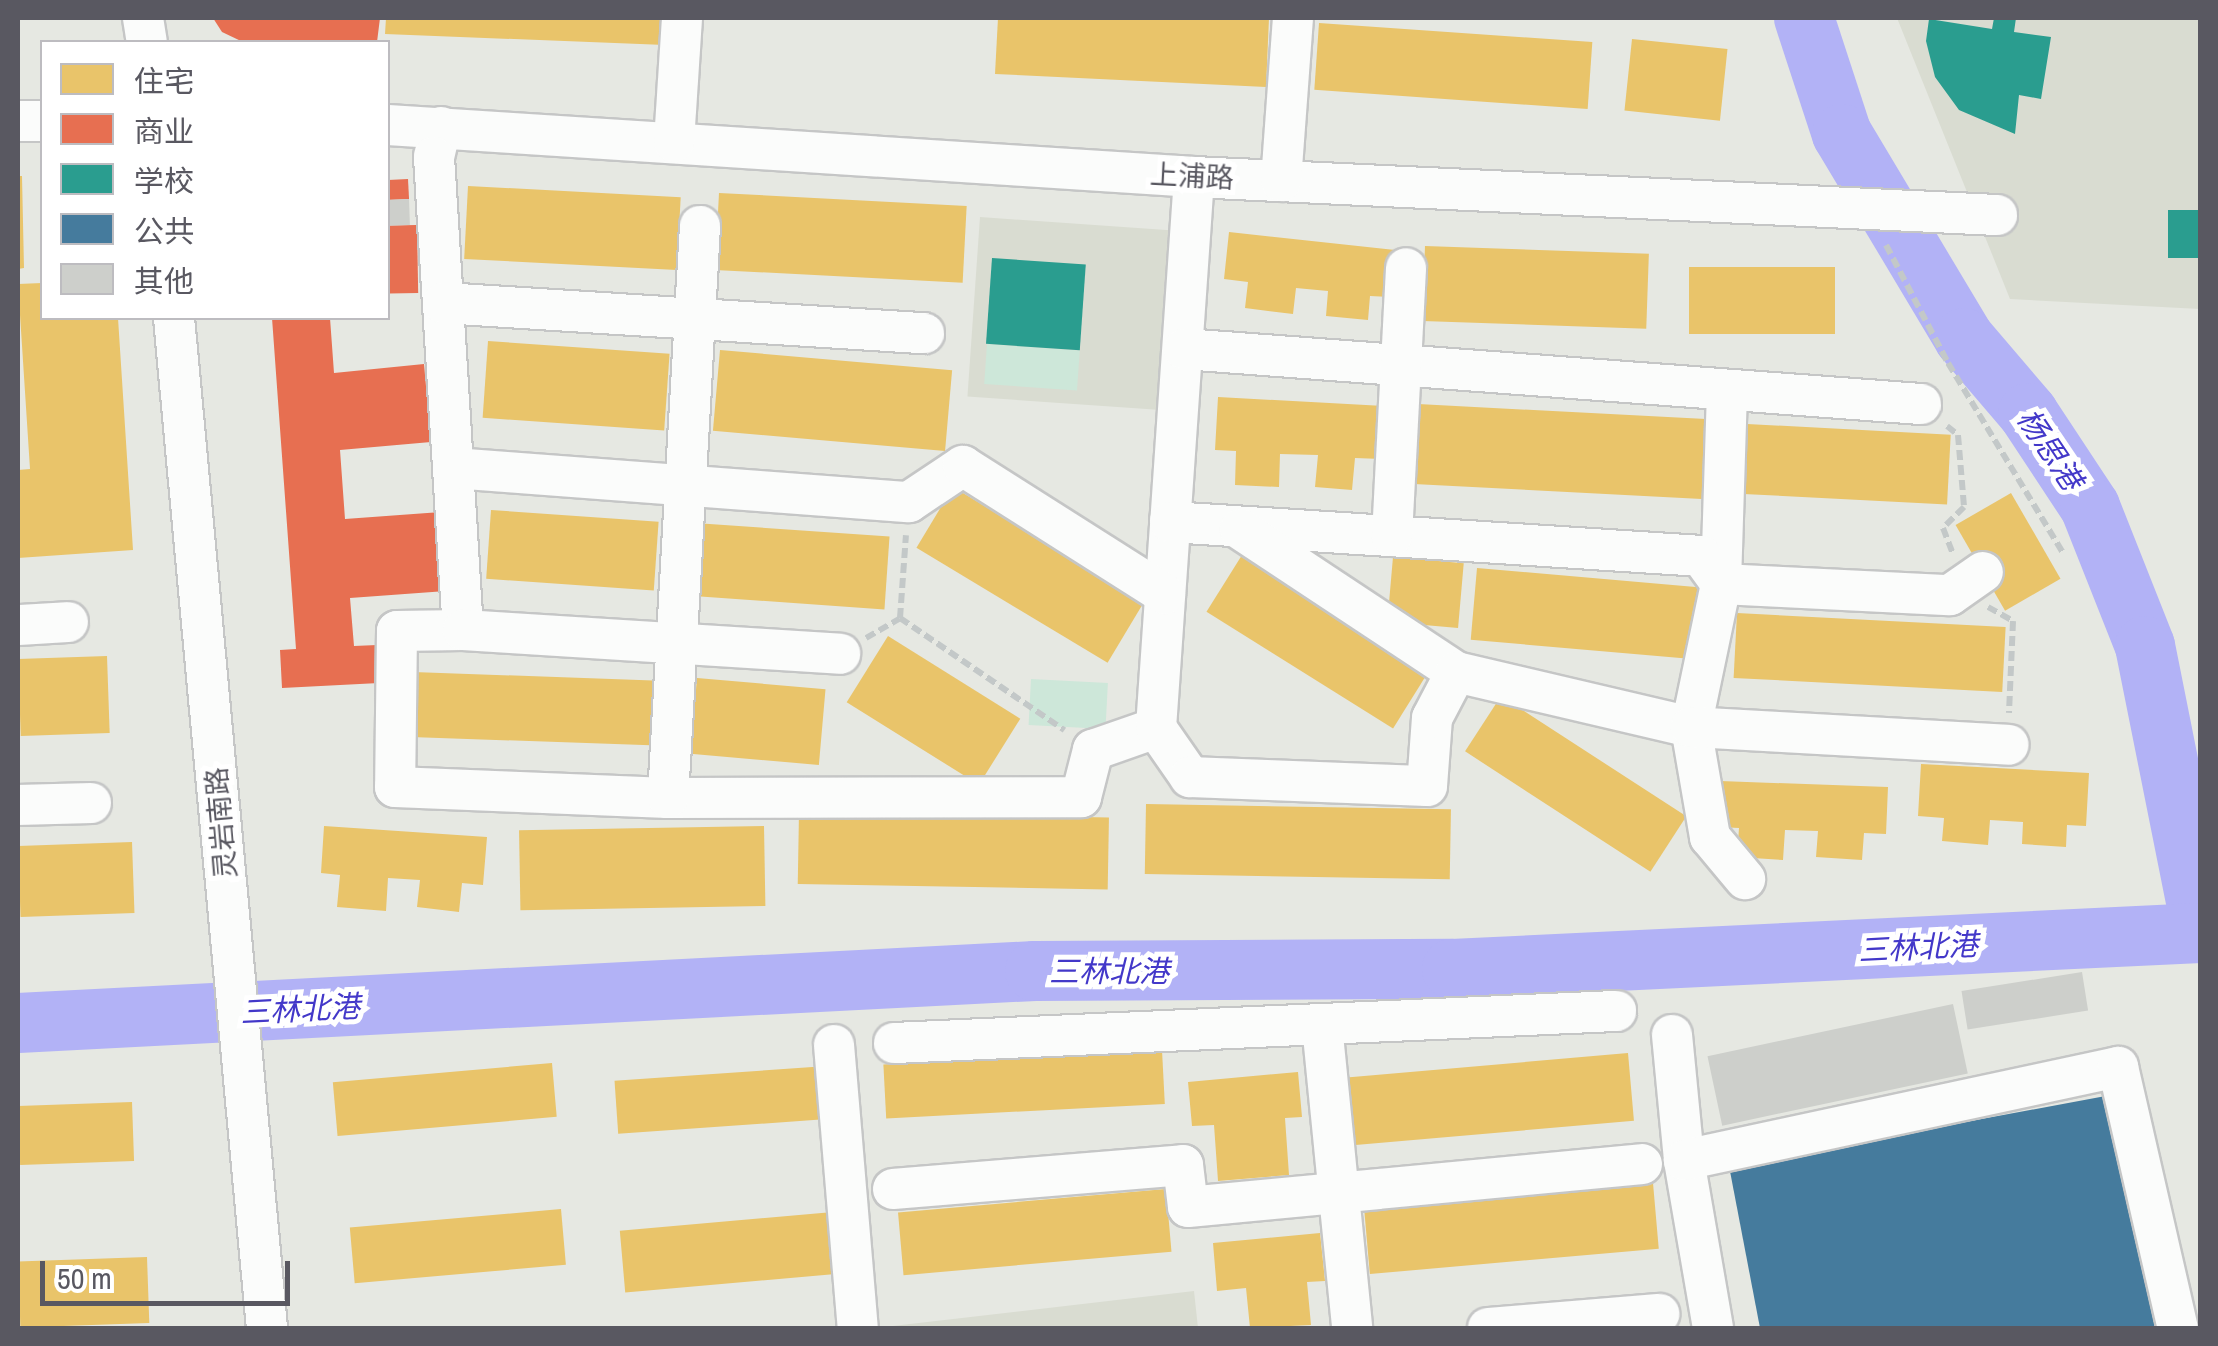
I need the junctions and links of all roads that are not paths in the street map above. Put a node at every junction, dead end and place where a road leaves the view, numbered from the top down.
1 (682, 18) edge
2 (1293, 18) edge
3 (390, 125) edge
4 (441, 127) junction
5 (674, 142) junction
6 (1194, 176) junction
7 (1280, 181) junction
8 (1998, 215) dead end
9 (700, 226) dead end
10 (1406, 268) dead end
11 (444, 303) junction
12 (697, 317) junction
13 (174, 320) edge
14 (924, 333) dead end
15 (1184, 349) junction
16 (1400, 366) junction
17 (1727, 391) junction
18 (1920, 404) dead end
19 (453, 468) junction
20 (686, 480) junction
21 (1170, 522) junction
22 (1237, 526) junction
23 (1392, 536) junction
24 (1982, 572) dead end
25 (1721, 584) junction
26 (1165, 594) junction
27 (68, 622) dead end
28 (18, 625) edge
29 (463, 630) junction
30 (673, 646) junction
31 (840, 654) road end
32 (1456, 672) junction
33 (1691, 727) junction
34 (1156, 728) junction
35 (2008, 745) dead end
36 (668, 798) junction
37 (91, 802) dead end
38 (18, 805) edge
39 (1745, 879) dead end
40 (1616, 1010) dead end
41 (1322, 1025) junction
42 (1672, 1035) dead end
43 (894, 1043) dead end
44 (834, 1045) dead end
45 (1684, 1160) junction
46 (1642, 1164) dead end
47 (893, 1189) dead end
48 (1338, 1194) junction
49 (1659, 1314) dead end
50 (1541, 1326) edge
51 (267, 1328) edge
52 (858, 1328) edge
53 (1352, 1328) edge
54 (1488, 1328) edge
55 (1713, 1328) edge
56 (2178, 1328) edge

1 - 5 street
2 - 7 street
3 - 4 street, 上浦路
4 - 5 street, 上浦路
4 - 11 street
5 - 6 street, 上浦路
6 - 7 street, 上浦路
6 - 15 street
7 - 8 street, 上浦路
9 - 12 street
10 - 16 street
11 - 12 street
11 - 19 street
12 - 14 street
12 - 20 street
13 - 51 street, 灵岩南路
15 - 16 street
15 - 21 street
16 - 17 street
16 - 23 street
17 - 18 street
17 - 25 street
19 - 20 street
19 - 29 street
20 - 26 street
20 - 30 street
21 - 22 street
21 - 26 street
22 - 23 street
22 - 32 street
23 - 25 street
24 - 25 street
25 - 33 street
26 - 34 street
27 - 28 street
29 - 30 street
29 - 36 street
30 - 31 street
30 - 36 street
32 - 33 street
32 - 34 street
33 - 35 street
33 - 39 street
34 - 36 street
37 - 38 street
40 - 41 street
41 - 43 street
41 - 48 street
42 - 45 street
44 - 52 street
45 - 55 street
45 - 56 street
46 - 48 street
47 - 48 street
48 - 53 street
49 - 50 street
50 - 54 street

